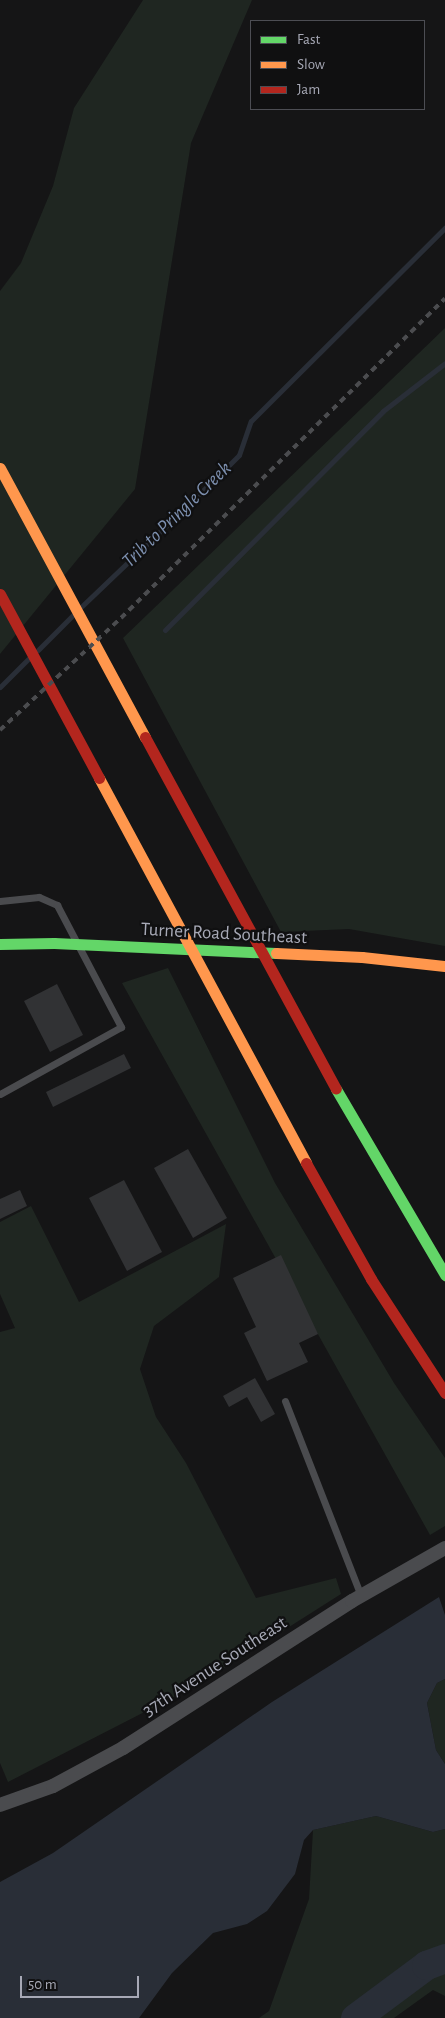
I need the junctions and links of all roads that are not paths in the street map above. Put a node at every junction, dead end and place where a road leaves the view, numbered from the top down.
1 (0, 468) edge
2 (0, 594) edge
3 (0, 901) edge
4 (0, 944) edge
5 (79, 944) junction
6 (445, 966) edge
7 (0, 1094) edge
8 (445, 1275) edge
9 (445, 1393) edge
10 (285, 1401) dead end
11 (445, 1548) edge
12 (361, 1596) junction
13 (0, 1805) edge

1 - 8 main road
2 - 9 main road
3 - 5 lane
4 - 5 main road, Turner Road Southeast
5 - 6 main road, Turner Road Southeast
5 - 7 lane
10 - 12 lane
11 - 12 street, 37th Avenue Southeast
12 - 13 street, 37th Avenue Southeast

